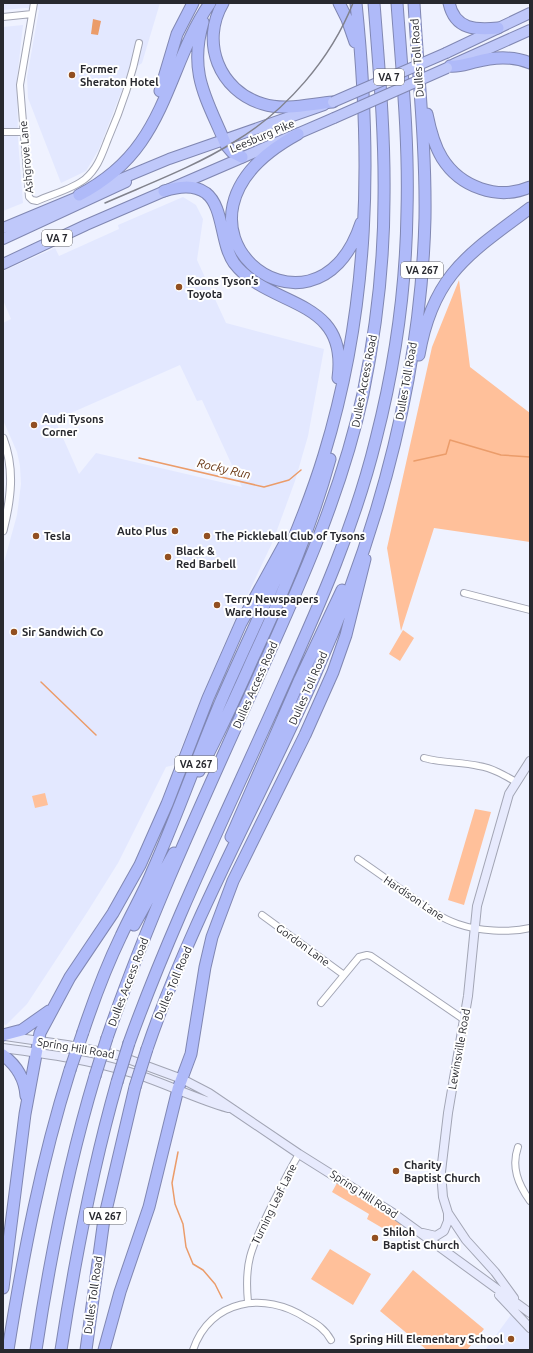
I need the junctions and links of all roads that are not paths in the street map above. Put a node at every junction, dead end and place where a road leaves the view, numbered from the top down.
1 (34, 3) edge
2 (193, 3) edge
3 (211, 3) edge
4 (223, 3) edge
5 (339, 3) edge
6 (356, 3) edge
7 (374, 3) edge
8 (397, 3) edge
9 (414, 3) edge
10 (449, 3) edge
11 (530, 13) edge
12 (32, 14) junction
13 (3, 17) edge
14 (498, 28) junction
15 (530, 30) edge
16 (139, 42) dead end
17 (530, 63) edge
18 (450, 66) junction
19 (361, 68) junction
20 (420, 89) junction
21 (333, 102) junction
22 (150, 126) junction
23 (3, 132) edge
24 (23, 132) junction
25 (298, 134) junction
26 (224, 140) junction
27 (242, 157) junction
28 (156, 164) junction
29 (530, 187) edge
30 (164, 191) junction
31 (79, 195) junction
32 (365, 195) junction
33 (530, 208) edge
34 (3, 228) edge
35 (3, 239) edge
36 (3, 264) edge
37 (356, 316) junction
38 (332, 426) junction
39 (3, 438) edge
40 (393, 450) junction
41 (310, 497) junction
42 (374, 516) junction
43 (3, 530) edge
44 (464, 593) dead end
45 (530, 610) edge
46 (259, 677) junction
47 (424, 758) dead end
48 (530, 760) edge
49 (516, 782) junction
50 (176, 815) junction
51 (358, 860) dead end
52 (262, 915) dead end
53 (474, 928) junction
54 (530, 928) edge
55 (344, 975) junction
56 (321, 1003) dead end
57 (51, 1009) junction
58 (463, 1019) junction
59 (83, 1031) junction
60 (3, 1036) edge
61 (37, 1046) junction
62 (3, 1048) edge
63 (3, 1055) edge
64 (180, 1084) junction
65 (26, 1104) junction
66 (518, 1146) dead end
67 (299, 1154) junction
68 (530, 1201) edge
69 (448, 1213) junction
70 (416, 1229) junction
71 (474, 1272) junction
72 (3, 1288) edge
73 (248, 1302) junction
74 (520, 1306) junction
75 (530, 1313) edge
76 (530, 1320) edge
77 (530, 1328) edge
78 (331, 1340) dead end
79 (8, 1350) edge
80 (36, 1350) edge
81 (61, 1350) edge
82 (86, 1350) edge
83 (104, 1350) edge
84 (192, 1350) edge

1 - 12 street, Ashgrove Lane
2 - 22 highway
3 - 22 highway
3 - 26 highway
4 - 21 highway
5 - 19 highway
6 - 19 highway, VA 267
7 - 46 highway, Dulles Access Road
8 - 81 highway, Dulles Access Road, bridge
9 - 20 highway, Dulles Toll Road / VA 267
10 - 14 highway
11 - 14 highway, Leesburg Pike / VA 7
12 - 13 street
12 - 24 street, Ashgrove Lane
14 - 21 highway, Leesburg Pike / VA 7, bridge
15 - 18 highway, Leesburg Pike / VA 7
16 - 24 street, Ashgrove Lane
17 - 18 highway
18 - 25 highway, Leesburg Pike / VA 7, bridge
19 - 32 highway, VA 267
20 - 29 highway
20 - 40 highway, Dulles Toll Road / VA 267
21 - 26 highway, Leesburg Pike / VA 7
22 - 31 highway
23 - 24 street
25 - 27 highway, Leesburg Pike / VA 7
25 - 32 highway
26 - 27 highway
26 - 28 highway, Leesburg Pike / VA 7
27 - 30 highway, Leesburg Pike / VA 7
28 - 31 highway, Leesburg Pike / VA 7
28 - 35 highway
30 - 36 highway, Leesburg Pike / VA 7
30 - 38 highway
31 - 34 highway, Leesburg Pike / VA 7
32 - 37 highway, VA 267
33 - 40 highway
37 - 38 highway, VA 267
37 - 50 highway, VA 267
38 - 41 highway, VA 267
39 - 43 street
40 - 42 highway, Dulles Toll Road / VA 267
41 - 50 highway, VA 267
41 - 57 highway
42 - 64 highway
42 - 82 highway, Dulles Toll Road / VA 267, bridge
44 - 45 street
46 - 59 highway
46 - 80 highway, Dulles Access Road, bridge
47 - 49 street
48 - 49 main road, Lewinsville Road
49 - 53 main road, Lewinsville Road
50 - 59 highway, VA 267
51 - 53 street, Hardison Lane
52 - 55 street, Gordon Lane
53 - 54 street, Hardison Lane
53 - 58 main road, Lewinsville Road
55 - 56 street
55 - 58 street
57 - 60 highway
57 - 61 highway
58 - 69 main road, Lewinsville Road
59 - 79 highway, VA 267, bridge
60 - 61 main road, Spring Hill Road
61 - 62 main road, Spring Hill Road
61 - 64 main road, Spring Hill Road
61 - 64 main road, Spring Hill Road
61 - 65 highway
63 - 65 highway
64 - 67 main road, Spring Hill Road
64 - 83 highway
65 - 72 highway
66 - 68 street
67 - 70 main road, Spring Hill Road
67 - 73 street, Turning Leaf Lane
69 - 70 main road
69 - 74 main road, Lewinsville Road
70 - 71 main road, Spring Hill Road
71 - 74 main road, Spring Hill Road
71 - 77 main road
73 - 78 street
73 - 84 street
74 - 75 main road, Spring Hill Road
74 - 76 main road, Lewinsville Road

